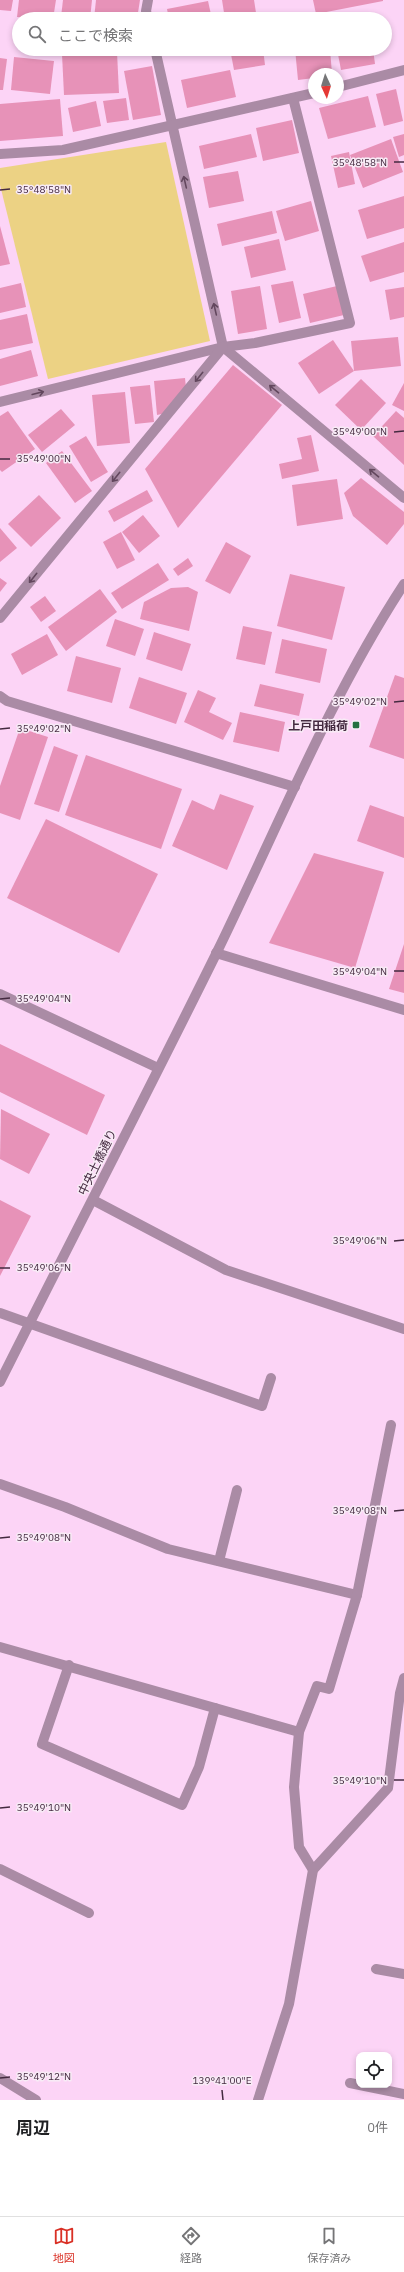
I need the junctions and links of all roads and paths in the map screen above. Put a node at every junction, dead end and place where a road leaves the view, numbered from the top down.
1 (148, 0) edge
2 (146, 12) edge
3 (157, 56) edge
4 (404, 70) edge
5 (344, 85) edge
6 (308, 94) edge
7 (293, 98) junction
8 (172, 125) junction
9 (0, 154) edge
10 (224, 347) junction
11 (0, 402) edge
12 (404, 498) edge
13 (404, 584) edge
14 (0, 618) edge
15 (0, 696) edge
16 (295, 787) junction
17 (216, 953) junction
18 (0, 994) edge
19 (404, 1010) edge
20 (158, 1068) junction
21 (93, 1200) junction
22 (0, 1313) edge
23 (30, 1323) junction
24 (404, 1329) edge
25 (271, 1378) dead end
26 (0, 1382) edge
27 (391, 1425) dead end
28 (0, 1484) edge
29 (237, 1490) dead end
30 (219, 1561) junction
31 (357, 1595) junction
32 (0, 1647) edge
33 (69, 1665) junction
34 (404, 1678) edge
35 (215, 1708) junction
36 (299, 1732) junction
37 (0, 1869) edge
38 (313, 1870) junction
39 (89, 1913) dead end
40 (376, 1969) dead end
41 (404, 1974) edge
42 (0, 2078) edge
43 (350, 2083) dead end
44 (404, 2094) edge
45 (24, 2097) edge
46 (36, 2100) edge
47 (258, 2100) edge

1 - 2 street
3 - 8 street
4 - 5 street
6 - 7 street
7 - 8 street
7 - 10 street
8 - 9 street
10 -> 8 street
11 -> 10 street
12 -> 10 street
10 -> 14 street
13 - 16 street, 中央土橋通り
15 - 16 street
16 - 17 street, 中央土橋通り
17 - 19 street
17 - 20 street, 中央土橋通り
18 - 20 street
20 - 21 street, 中央土橋通り
21 - 23 street, 中央土橋通り
21 - 24 street
22 - 23 street
23 - 25 street
23 - 26 street, 中央土橋通り
27 - 31 street
28 - 30 street
29 - 30 street
30 - 31 street
31 - 36 street
32 - 33 street
33 - 35 street
33 - 35 street
34 - 38 street
35 - 36 street
36 - 38 street
37 - 39 street
38 - 47 street
40 - 41 street
42 - 45 street
43 - 44 street
45 - 46 street

